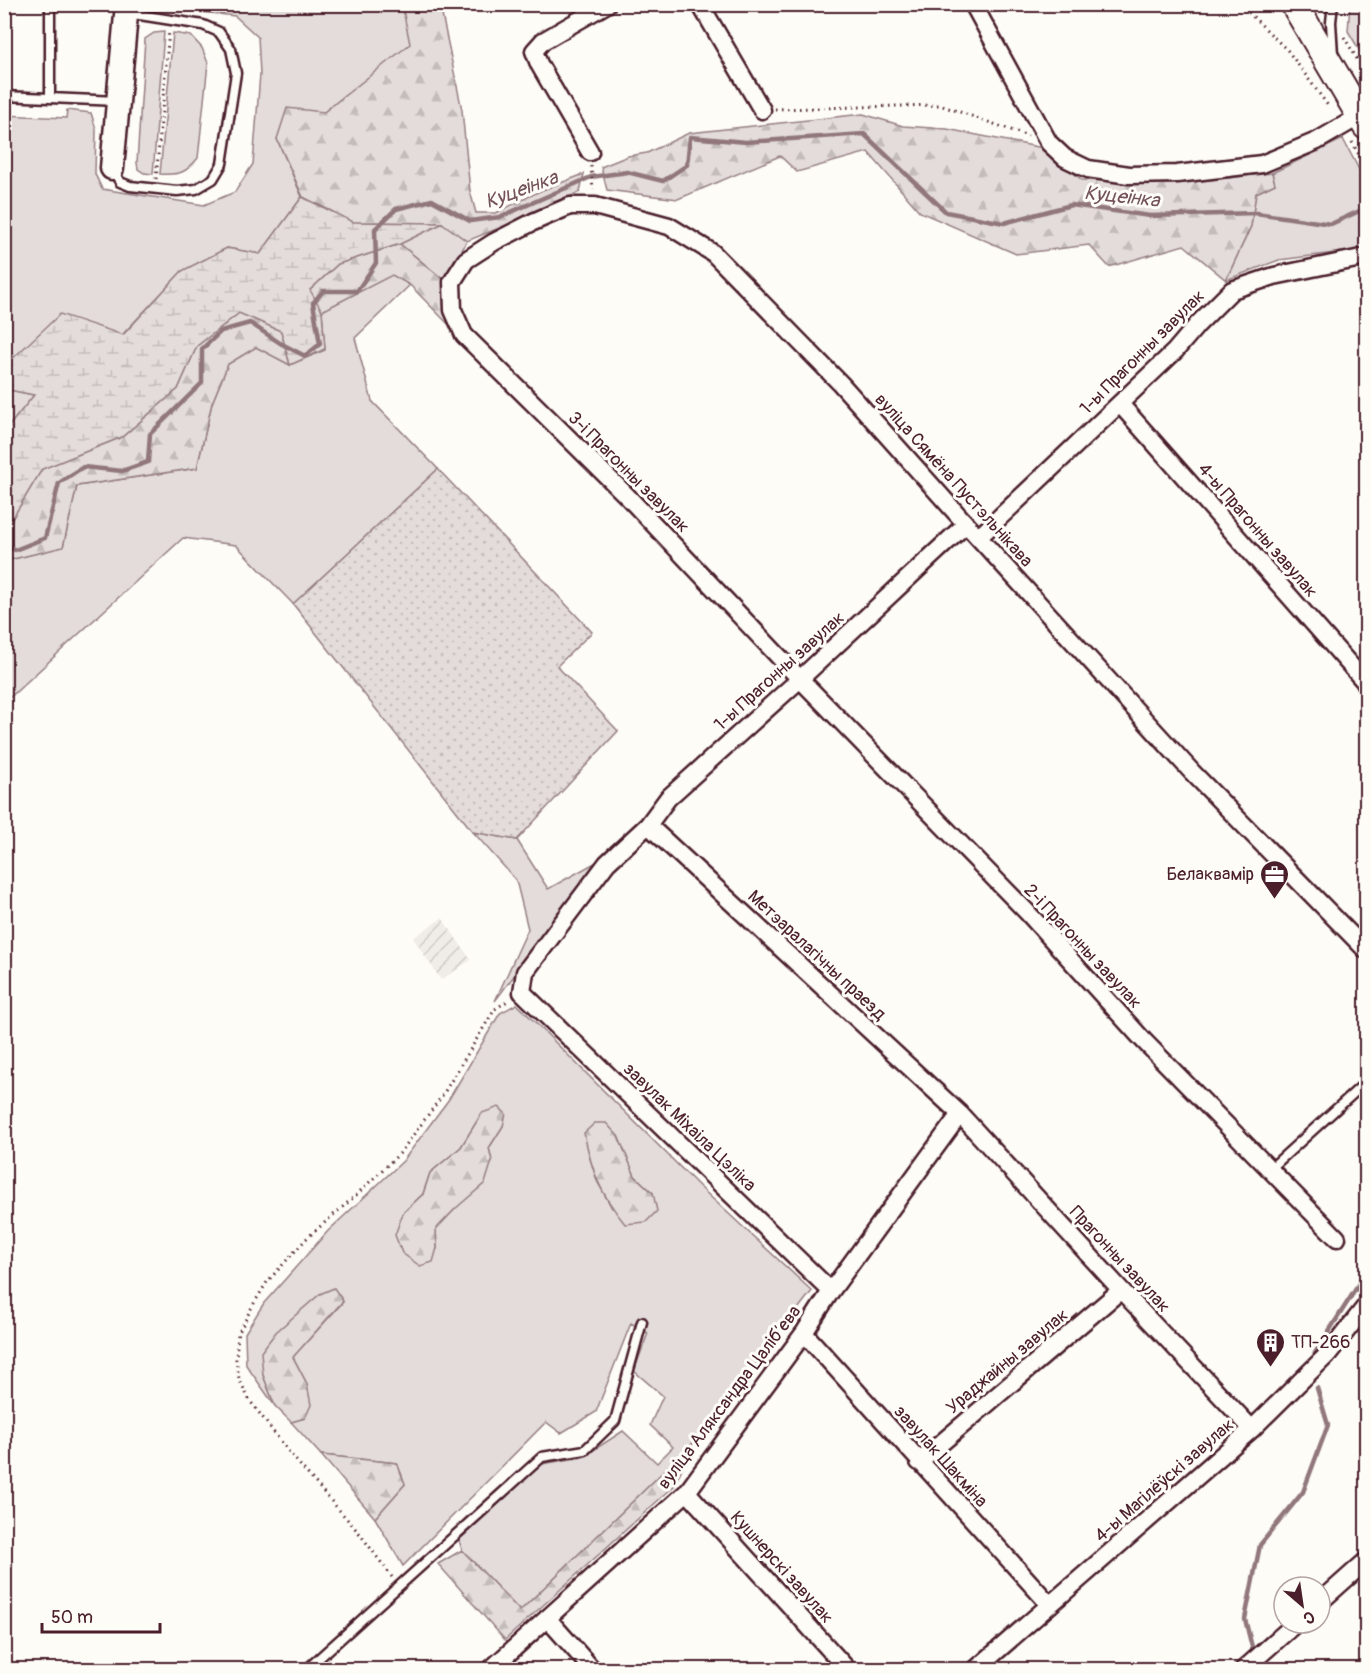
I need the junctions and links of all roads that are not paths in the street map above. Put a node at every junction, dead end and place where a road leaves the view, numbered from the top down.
1 (50, 4) edge
2 (607, 4) edge
3 (700, 4) edge
4 (972, 4) edge
5 (1294, 4) edge
6 (1333, 4) edge
7 (127, 9) edge
8 (1334, 74) junction
9 (4, 96) edge
10 (50, 98) junction
11 (119, 101) junction
12 (762, 110) road end
13 (1357, 123) edge
14 (590, 152) dead end
15 (112, 168) joint
16 (1366, 257) edge
17 (452, 282) joint
18 (1120, 404) junction
19 (966, 524) junction
20 (979, 537) junction
21 (800, 679) junction
22 (1366, 683) edge
23 (648, 825) junction
24 (1366, 950) edge
25 (522, 992) joint
26 (1366, 1082) edge
27 (960, 1114) junction
28 (1270, 1169) junction
29 (1336, 1238) dead end
30 (1121, 1290) junction
31 (831, 1291) junction
32 (1366, 1306) edge
33 (642, 1322) dead end
34 (804, 1333) junction
35 (1252, 1429) junction
36 (919, 1462) junction
37 (687, 1492) junction
38 (1366, 1561) edge
39 (1332, 1591) edge
40 (1050, 1605) junction
41 (547, 1618) junction
42 (1282, 1635) edge
43 (306, 1670) edge
44 (490, 1670) edge
45 (593, 1670) edge
46 (848, 1670) edge
47 (975, 1670) edge
48 (1243, 1670) edge

1 - 10 lane
2 - 14 street
3 - 12 street
4 - 13 street
5 - 8 main road
6 - 8 lane
7 - 11 street
7 - 15 lane
8 - 13 main road
9 - 10 lane
10 - 11 lane
11 - 15 street
16 - 18 street, 1-ы Прагонны завулак
17 - 19 street, вуліца Сямёна Пустэльнікава
17 - 21 street, 3-і Прагонны завулак
18 - 20 street, 1-ы Прагонны завулак
18 - 22 street, 4-ы Прагонны завулак
19 - 20 street, вуліца Сямёна Пустэльнікава
19 - 21 street, 1-ы Прагонны завулак
20 - 24 street, вуліца Сямёна Пустэльнікава
21 - 23 street, 1-ы Прагонны завулак
21 - 28 street, 2-і Прагонны завулак
23 - 25 street, 1-ы Прагонны завулак
23 - 27 street, Метэаралагічны праезд
25 - 31 street, завулак Міхаіла Цэліка
26 - 28 lane
27 - 30 street, Прагонны завулак
27 - 31 street, вуліца Аляксандра Цалібʼева
28 - 29 street, 2-і Прагонны завулак
30 - 35 street, Прагонны завулак
30 - 36 street, Ураджайны завулак
31 - 34 street, вуліца Аляксандра Цалібʼева
32 - 35 street, 4-ы Магілёўскі завулак
33 - 43 lane
34 - 36 street, завулак Шакміна
34 - 37 street, вуліца Аляксандра Цалібʼева
35 - 40 street, 4-ы Магілёўскі завулак
36 - 40 street, завулак Шакміна
37 - 41 street, вуліца Аляксандра Цалібʼева
37 - 46 street, Кушнерскі завулак
38 - 39 street
40 - 47 street, 4-ы Магілёўскі завулак
41 - 44 street, вуліца Аляксандра Цалібʼева
41 - 45 street
42 - 48 street

